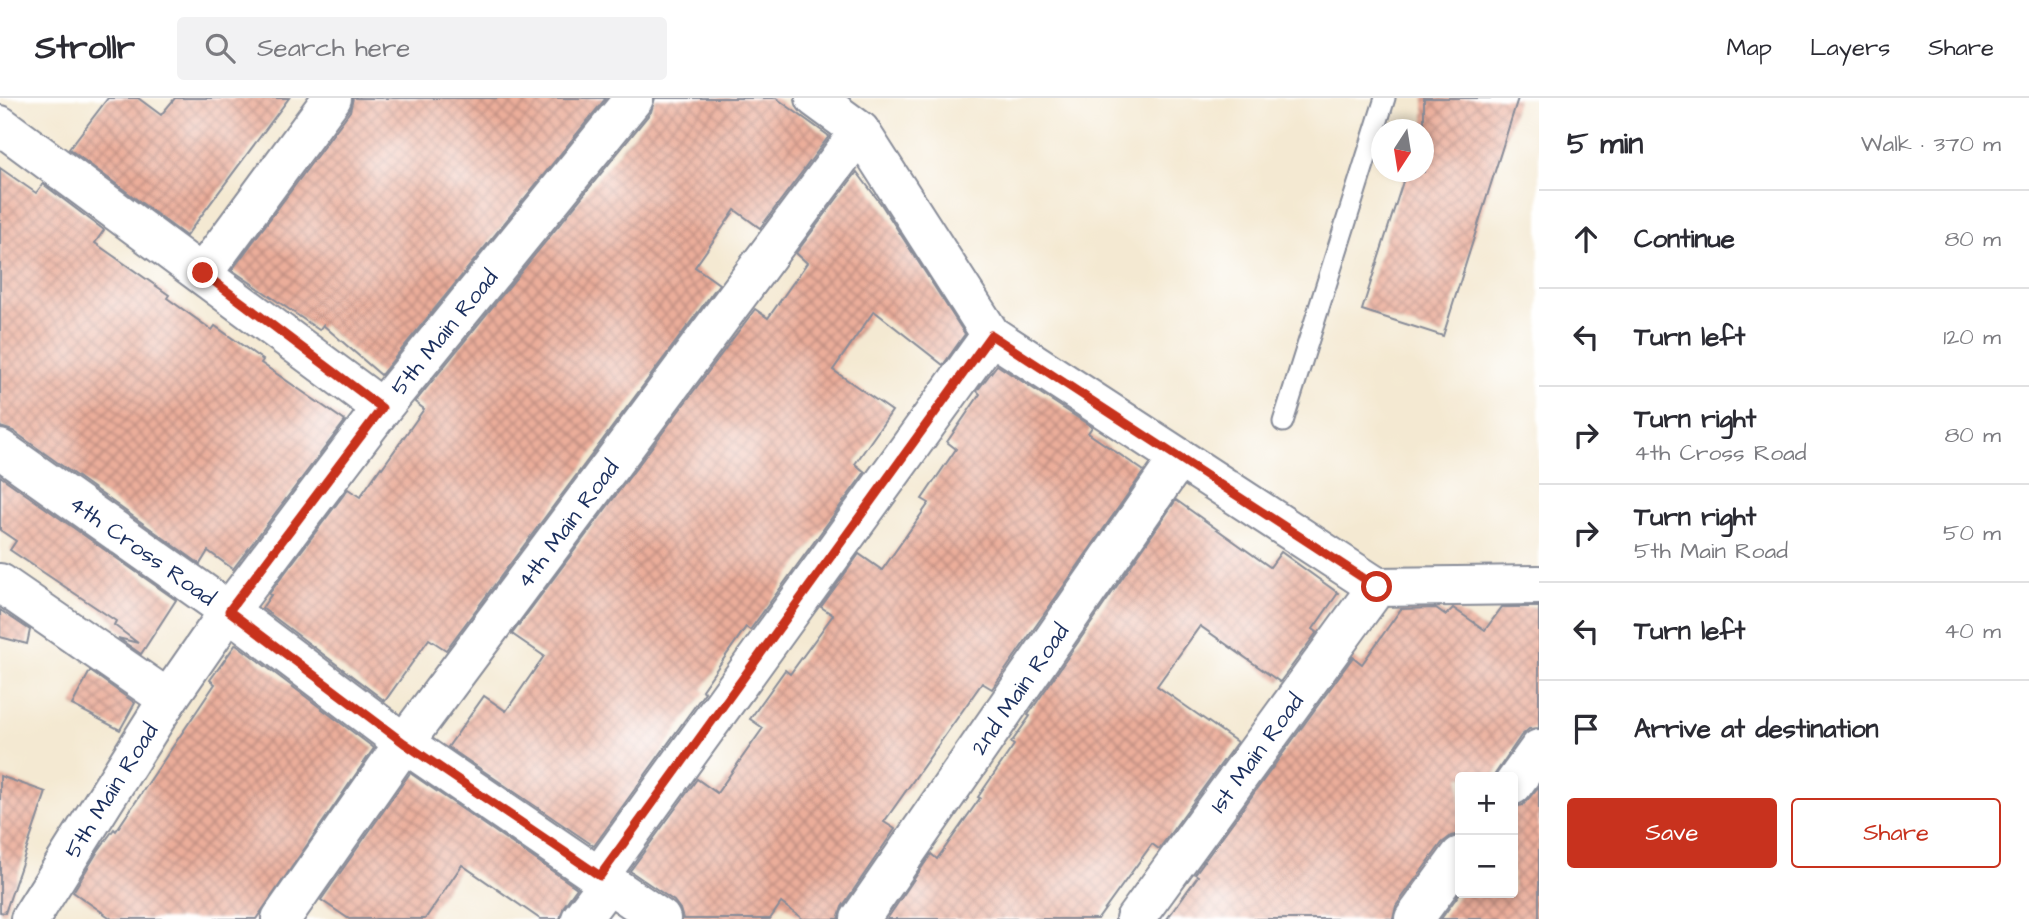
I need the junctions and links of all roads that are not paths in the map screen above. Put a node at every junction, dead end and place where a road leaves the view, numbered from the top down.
1 (332, 98) edge
2 (634, 98) edge
3 (815, 98) edge
4 (1385, 98) edge
5 (862, 114) edge
6 (0, 125) edge
7 (203, 273) junction
8 (991, 335) junction
9 (382, 408) junction
10 (1283, 422) dead end
11 (0, 449) edge
12 (1179, 458) junction
13 (0, 583) edge
14 (1539, 585) edge
15 (1377, 587) junction
16 (229, 611) junction
17 (169, 699) junction
18 (404, 743) junction
19 (1539, 749) edge
20 (1518, 778) edge
21 (1455, 863) edge
22 (604, 879) junction
23 (30, 919) edge
24 (281, 919) edge
25 (581, 919) edge
26 (662, 919) edge
27 (860, 919) edge
28 (1135, 919) edge
29 (1414, 919) edge

1 - 7 street
2 - 9 street, 5th Main Road
3 - 5 street
4 - 10 lane
5 - 8 street
5 - 18 street, 4th Main Road
6 - 7 street
7 - 9 street
8 - 12 street
8 - 22 street
9 - 16 street, 5th Main Road
11 - 16 street, 4th Cross Road
12 - 15 street
12 - 27 street, 2nd Main Road
13 - 17 street
14 - 15 street
15 - 28 street, 1st Main Road
16 - 17 street, 5th Main Road
16 - 18 street, 4th Cross Road
17 - 23 street, 5th Main Road
18 - 22 street, 4th Cross Road
18 - 24 street, 4th Main Road
19 - 20 street
21 - 29 street
22 - 25 street
22 - 26 street, 4th Cross Road

